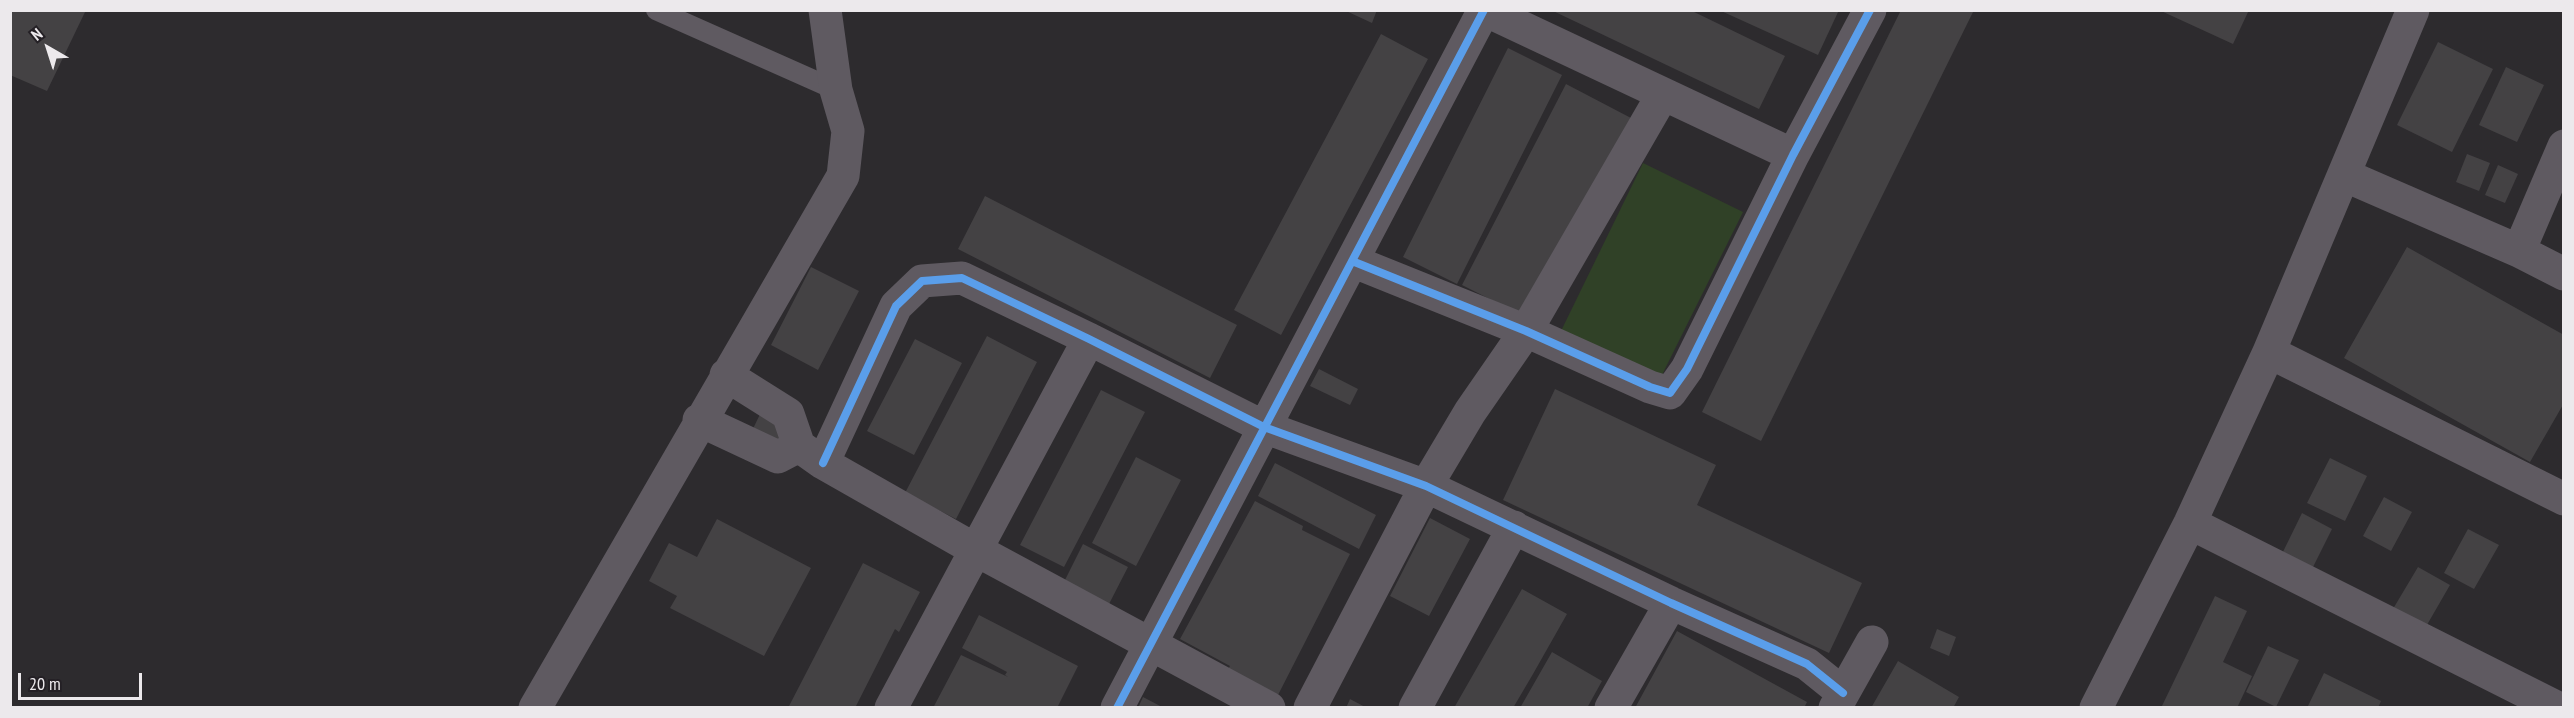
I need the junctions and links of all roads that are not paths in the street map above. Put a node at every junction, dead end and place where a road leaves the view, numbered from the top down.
1 (656, 10) edge
2 (825, 10) edge
3 (1485, 10) edge
4 (1870, 10) edge
5 (2413, 10) edge
6 (836, 90) junction
7 (1663, 94) junction
8 (2564, 146) edge
9 (1793, 155) junction
10 (2344, 175) junction
11 (2519, 251) junction
12 (1352, 261) junction
13 (2564, 274) edge
14 (1526, 331) junction
15 (1089, 339) junction
16 (2268, 352) junction
17 (726, 375) junction
18 (699, 420) junction
19 (1264, 427) junction
20 (811, 455) junction
21 (1426, 486) junction
22 (2564, 499) edge
23 (2190, 523) junction
24 (1514, 527) junction
25 (976, 550) junction
26 (1671, 603) junction
27 (1872, 642) dead end
28 (1152, 643) junction
29 (1839, 700) edge
30 (2108, 703) edge
31 (535, 708) edge
32 (891, 708) edge
33 (1117, 708) edge
34 (1269, 708) edge
35 (1310, 708) edge
36 (1415, 708) edge
37 (1611, 708) edge
38 (2558, 708) edge

1 - 6 lane
2 - 6 street
3 - 7 street
3 - 12 street
4 - 9 street
5 - 10 street
6 - 17 street
7 - 9 street
7 - 14 street
8 - 11 street
9 - 14 street
10 - 11 street
10 - 16 street
11 - 13 street
12 - 14 street
12 - 19 street
14 - 21 street
15 - 19 street
15 - 20 street
15 - 25 street
16 - 22 street
16 - 23 street
17 - 18 street
17 - 20 street
18 - 20 street
18 - 31 street
19 - 21 street
19 - 28 street
20 - 25 street
21 - 24 street
21 - 35 street
23 - 30 street
23 - 38 street
24 - 26 street
24 - 36 street
25 - 28 street
25 - 32 street
26 - 29 street
26 - 37 street
27 - 29 street
28 - 33 street
28 - 34 street

